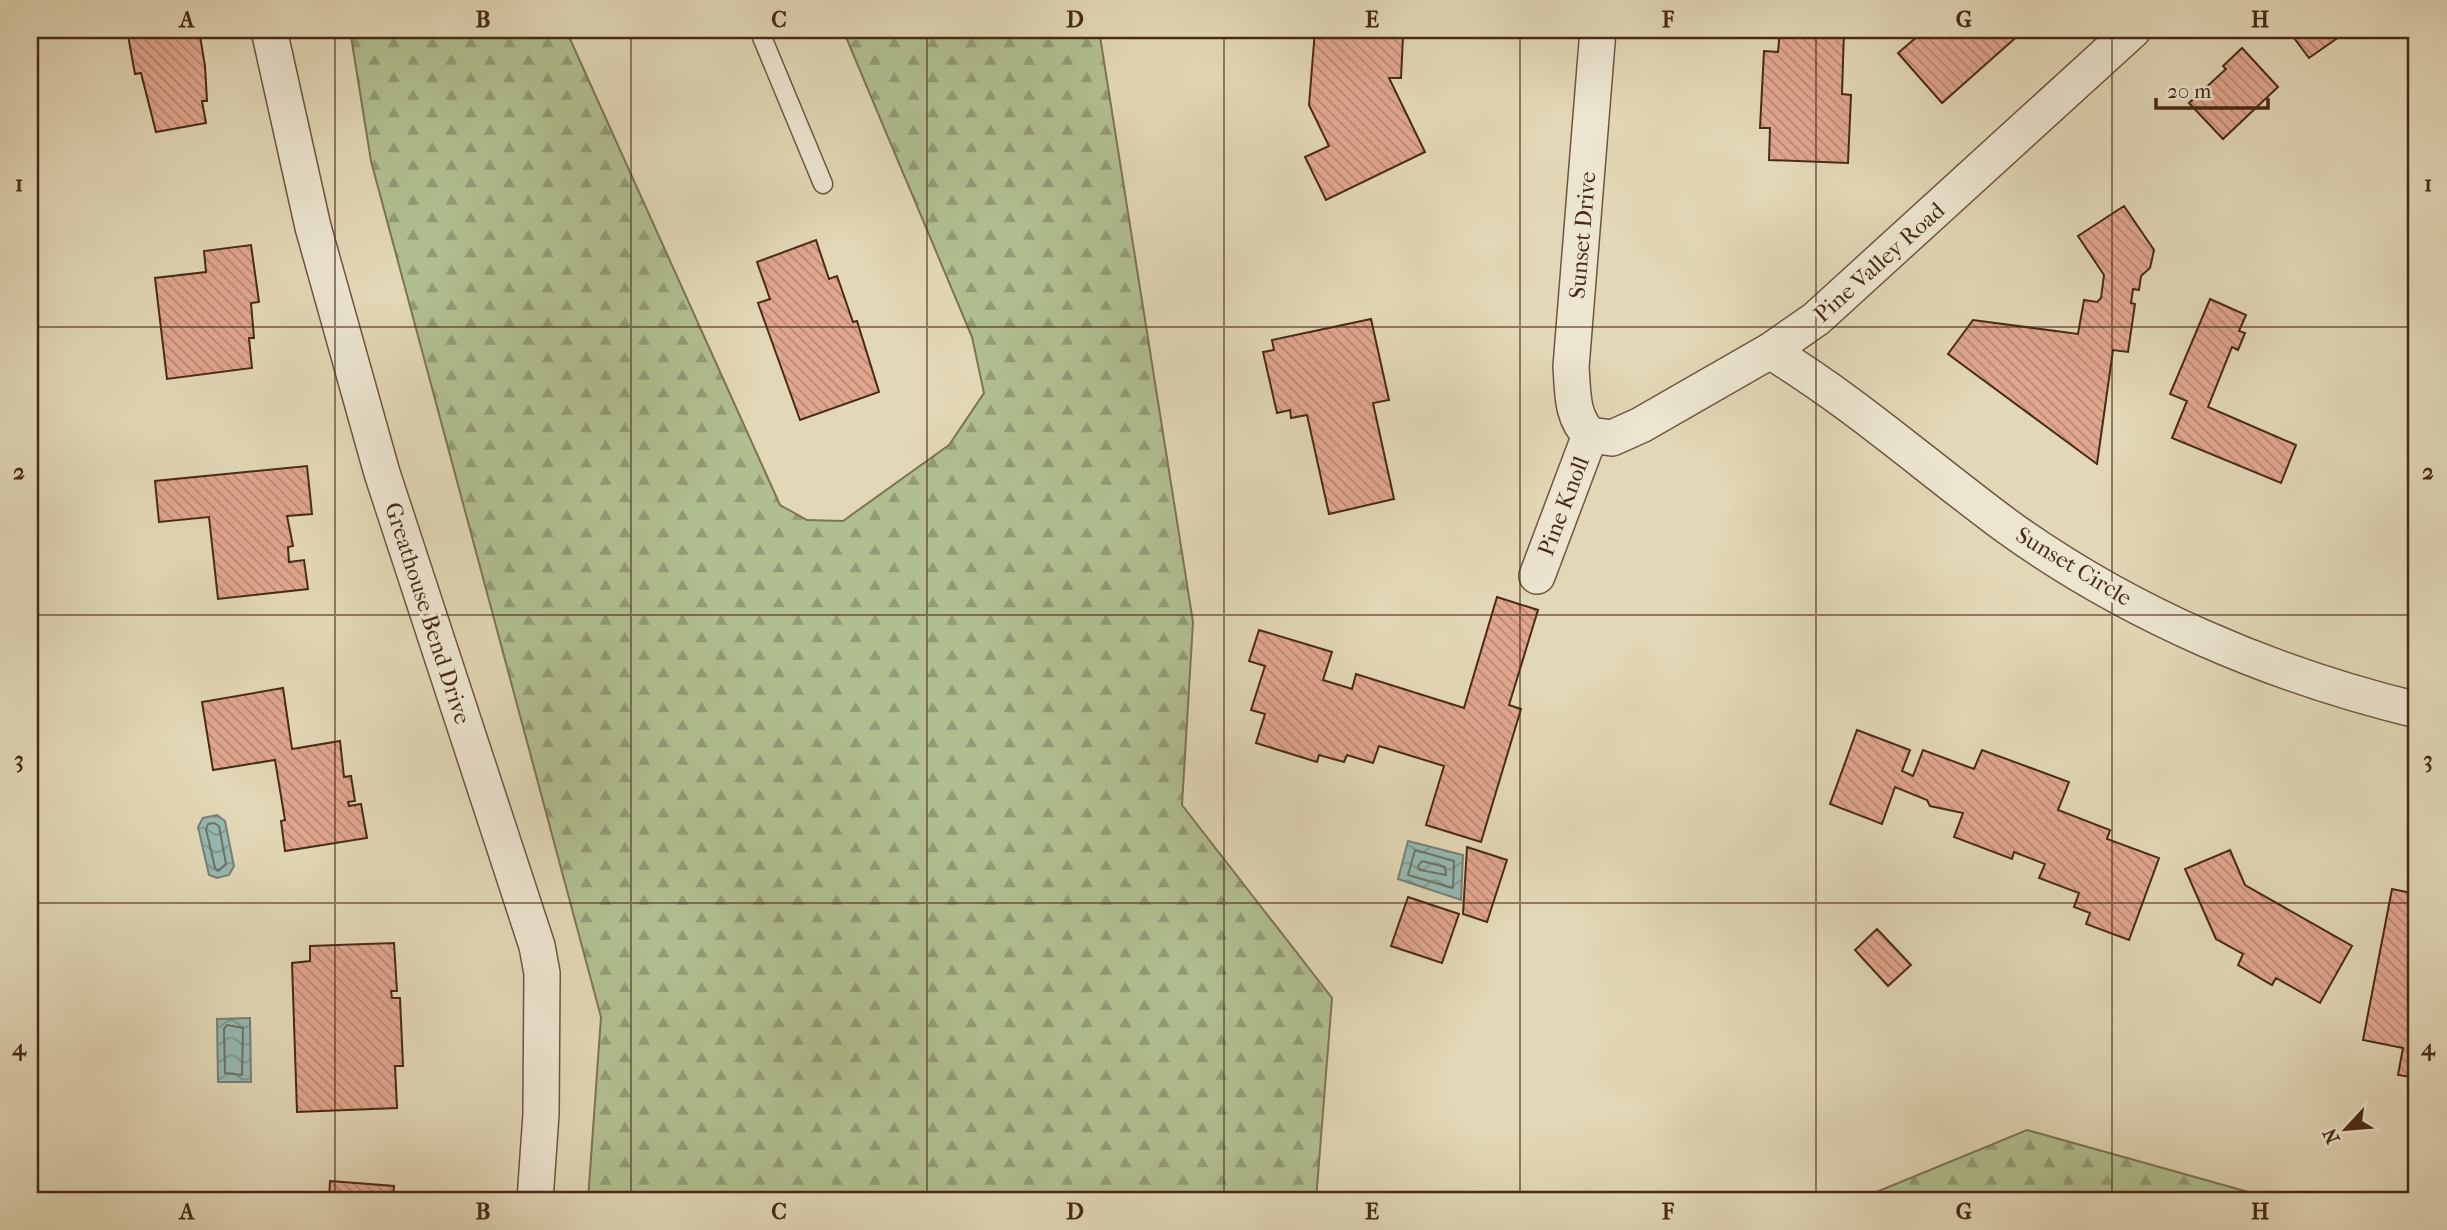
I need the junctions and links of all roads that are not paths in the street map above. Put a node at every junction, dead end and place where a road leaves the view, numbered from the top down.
1 (269, 30) edge
2 (759, 30) edge
3 (1598, 30) edge
4 (2133, 30) edge
5 (823, 184) dead end
6 (1770, 351) junction
7 (1590, 435) junction
8 (1536, 576) dead end
9 (2417, 710) edge
10 (535, 1200) edge

1 - 10 street, Greathouse Bend Drive
2 - 5 lane
3 - 7 street, Sunset Drive
4 - 6 street, Pine Valley Road
6 - 7 street, Pine Valley Road
6 - 9 street, Sunset Circle
7 - 8 street, Pine Knoll

